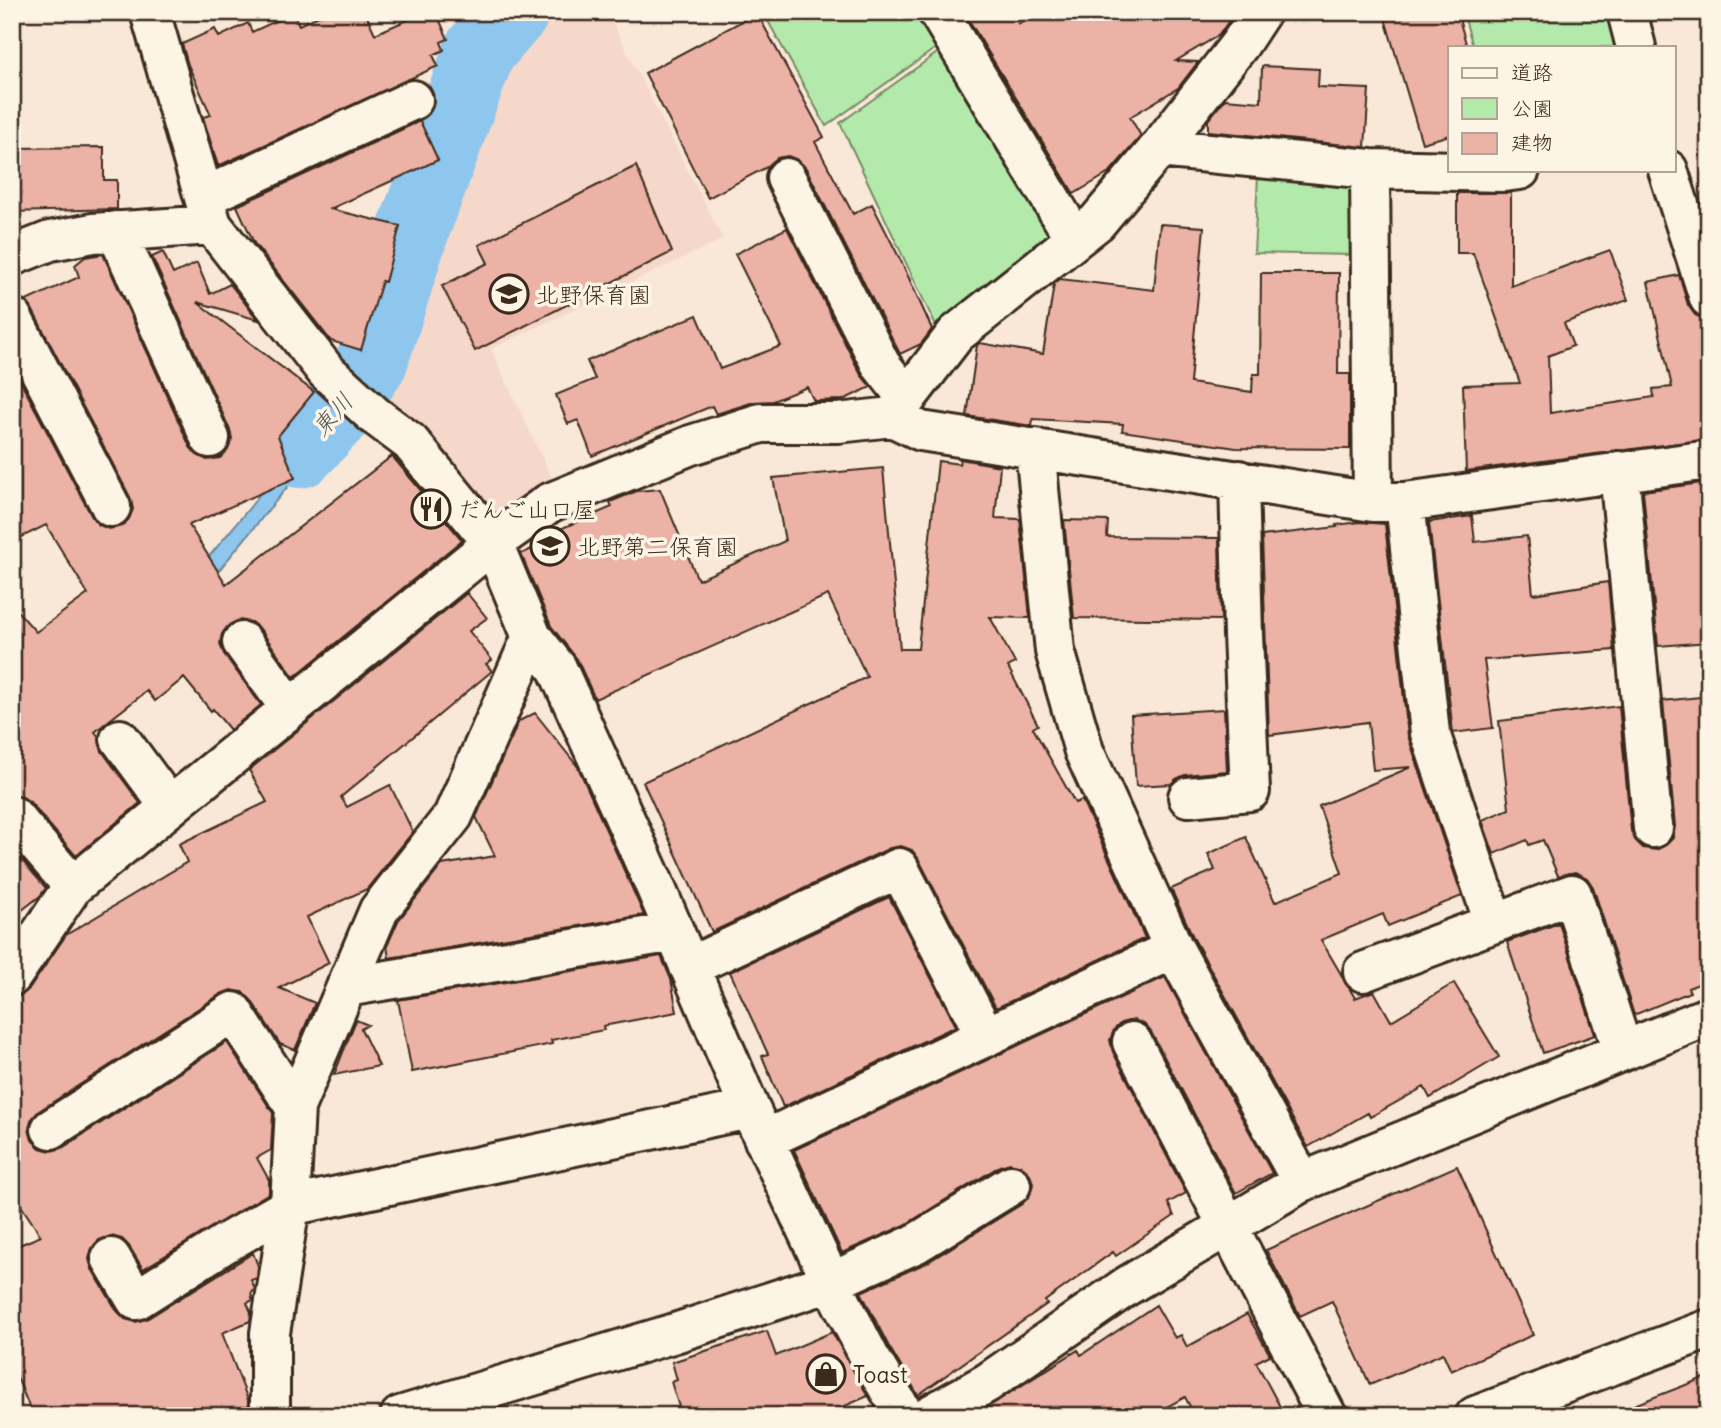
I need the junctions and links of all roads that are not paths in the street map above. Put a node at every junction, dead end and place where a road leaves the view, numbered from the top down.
1 (150, 12) edge
2 (938, 12) edge
3 (1261, 12) edge
4 (1627, 12) edge
5 (1636, 46) edge
6 (413, 100) dead end
7 (1159, 148) junction
8 (1370, 169) junction
9 (1448, 171) edge
10 (1470, 172) edge
11 (1509, 172) edge
12 (1669, 172) edge
13 (786, 178) dead end
14 (208, 211) junction
15 (1698, 230) edge
16 (116, 231) junction
17 (1075, 239) junction
18 (12, 256) edge
19 (1709, 298) edge
20 (12, 317) edge
21 (900, 407) junction
22 (210, 438) dead end
23 (1035, 448) junction
24 (1709, 460) edge
25 (1619, 471) junction
26 (1239, 480) junction
27 (1389, 502) junction
28 (111, 507) dead end
29 (493, 543) junction
30 (532, 637) junction
31 (242, 642) dead end
32 (290, 708) junction
33 (120, 739) dead end
34 (1188, 797) dead end
35 (170, 807) junction
36 (13, 816) edge
37 (1653, 828) dead end
38 (73, 886) junction
39 (1494, 923) junction
40 (674, 932) junction
41 (1174, 949) junction
42 (689, 967) junction
43 (1363, 972) dead end
44 (12, 976) edge
45 (346, 987) junction
46 (1709, 1016) edge
47 (986, 1037) junction
48 (1132, 1042) dead end
49 (1623, 1051) junction
50 (295, 1107) junction
51 (757, 1124) junction
52 (51, 1129) dead end
53 (1302, 1182) junction
54 (1011, 1185) dead end
55 (290, 1206) junction
56 (1229, 1226) junction
57 (111, 1258) dead end
58 (831, 1282) junction
59 (1709, 1329) edge
60 (270, 1416) edge
61 (400, 1416) edge
62 (905, 1416) edge
63 (928, 1416) edge
64 (1328, 1416) edge
65 (1475, 1416) edge

1 - 14 street
2 - 17 street
3 - 7 street
4 - 5 street
6 - 14 street
7 - 8 street
7 - 17 street
8 - 9 street
8 - 27 street
10 - 11 street
12 - 15 street
13 - 21 street
14 - 16 street
14 - 29 street
15 - 19 street
16 - 18 street
16 - 22 street
17 - 21 street
20 - 28 street
21 - 23 street
21 - 29 street
23 - 26 street
23 - 41 street
24 - 25 street
25 - 27 street
25 - 37 street
26 - 27 street
26 - 34 street
27 - 39 street
29 - 30 street
29 - 32 street
30 - 40 street
30 - 45 street
31 - 32 street
32 - 35 street
33 - 35 street
35 - 38 street
36 - 38 street
38 - 44 street
39 - 43 street
39 - 49 street
40 - 42 street
40 - 45 street
41 - 47 street
41 - 53 street
42 - 47 street
42 - 51 street
45 - 50 street
46 - 49 street
47 - 51 street
48 - 56 street
49 - 53 street
50 - 52 street
50 - 55 street
51 - 55 street
51 - 58 street
53 - 56 street
54 - 58 street
55 - 57 street
55 - 60 street
56 - 63 street
56 - 64 street
58 - 61 street
58 - 62 street
59 - 65 street

